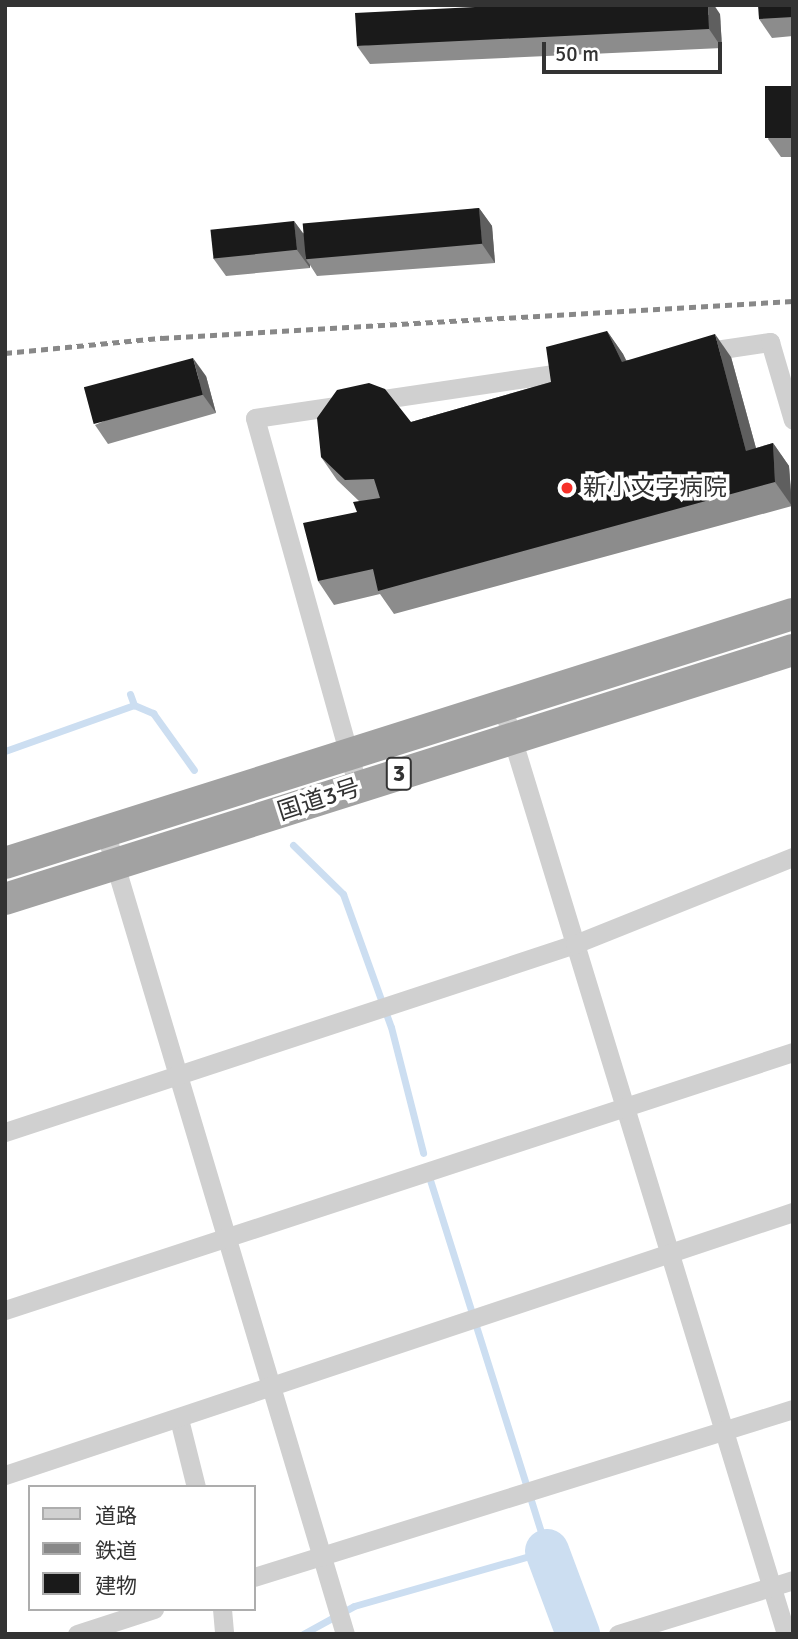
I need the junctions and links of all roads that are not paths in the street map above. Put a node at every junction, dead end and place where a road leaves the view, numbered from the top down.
1 (675, 356) edge
2 (594, 368) edge
3 (793, 420) edge
4 (793, 614) edge
5 (793, 650) edge
6 (502, 705) junction
7 (512, 739) junction
8 (350, 753) junction
9 (358, 787) junction
10 (105, 831) junction
11 (793, 857) edge
12 (5, 863) edge
13 (117, 865) junction
14 (5, 899) edge
15 (576, 944) junction
16 (793, 1052) edge
17 (176, 1074) junction
18 (629, 1106) junction
19 (5, 1132) edge
20 (793, 1212) edge
21 (223, 1240) junction
22 (671, 1249) junction
23 (5, 1310) edge
24 (275, 1388) junction
25 (793, 1409) edge
26 (179, 1419) junction
27 (724, 1431) junction
28 (5, 1475) edge
29 (195, 1485) edge
30 (325, 1555) junction
31 (256, 1576) edge
32 (793, 1580) edge
33 (772, 1588) junction
34 (148, 1611) edge
35 (222, 1611) edge
36 (77, 1634) edge
37 (224, 1634) edge
38 (345, 1634) edge
39 (618, 1634) edge
40 (786, 1634) edge

1 - 3 street
2 - 8 street
4 - 6 highway, 国道3号 / 3
5 - 7 highway, 国道3号 / 3
6 - 7 street
6 - 8 highway, 国道3号 / 3
7 - 9 highway, 国道3号 / 3
7 - 15 street
8 - 9 street
8 - 10 highway, 国道3号 / 3
9 - 13 highway, 国道3号 / 3
10 - 12 highway, 国道3号 / 3
10 - 13 street
11 - 15 street
13 - 14 highway, 国道3号 / 3
13 - 17 street
15 - 17 street
15 - 18 street
16 - 18 street
17 - 19 street
17 - 21 street
18 - 21 street
18 - 22 street
20 - 22 street
21 - 23 street
21 - 24 street
22 - 24 street
22 - 27 street
24 - 26 street
24 - 30 street
25 - 27 street
26 - 28 street
26 - 29 street
27 - 30 street
27 - 33 street
30 - 31 street
30 - 38 street
32 - 33 street
33 - 39 street
33 - 40 street
34 - 36 street
35 - 37 street

